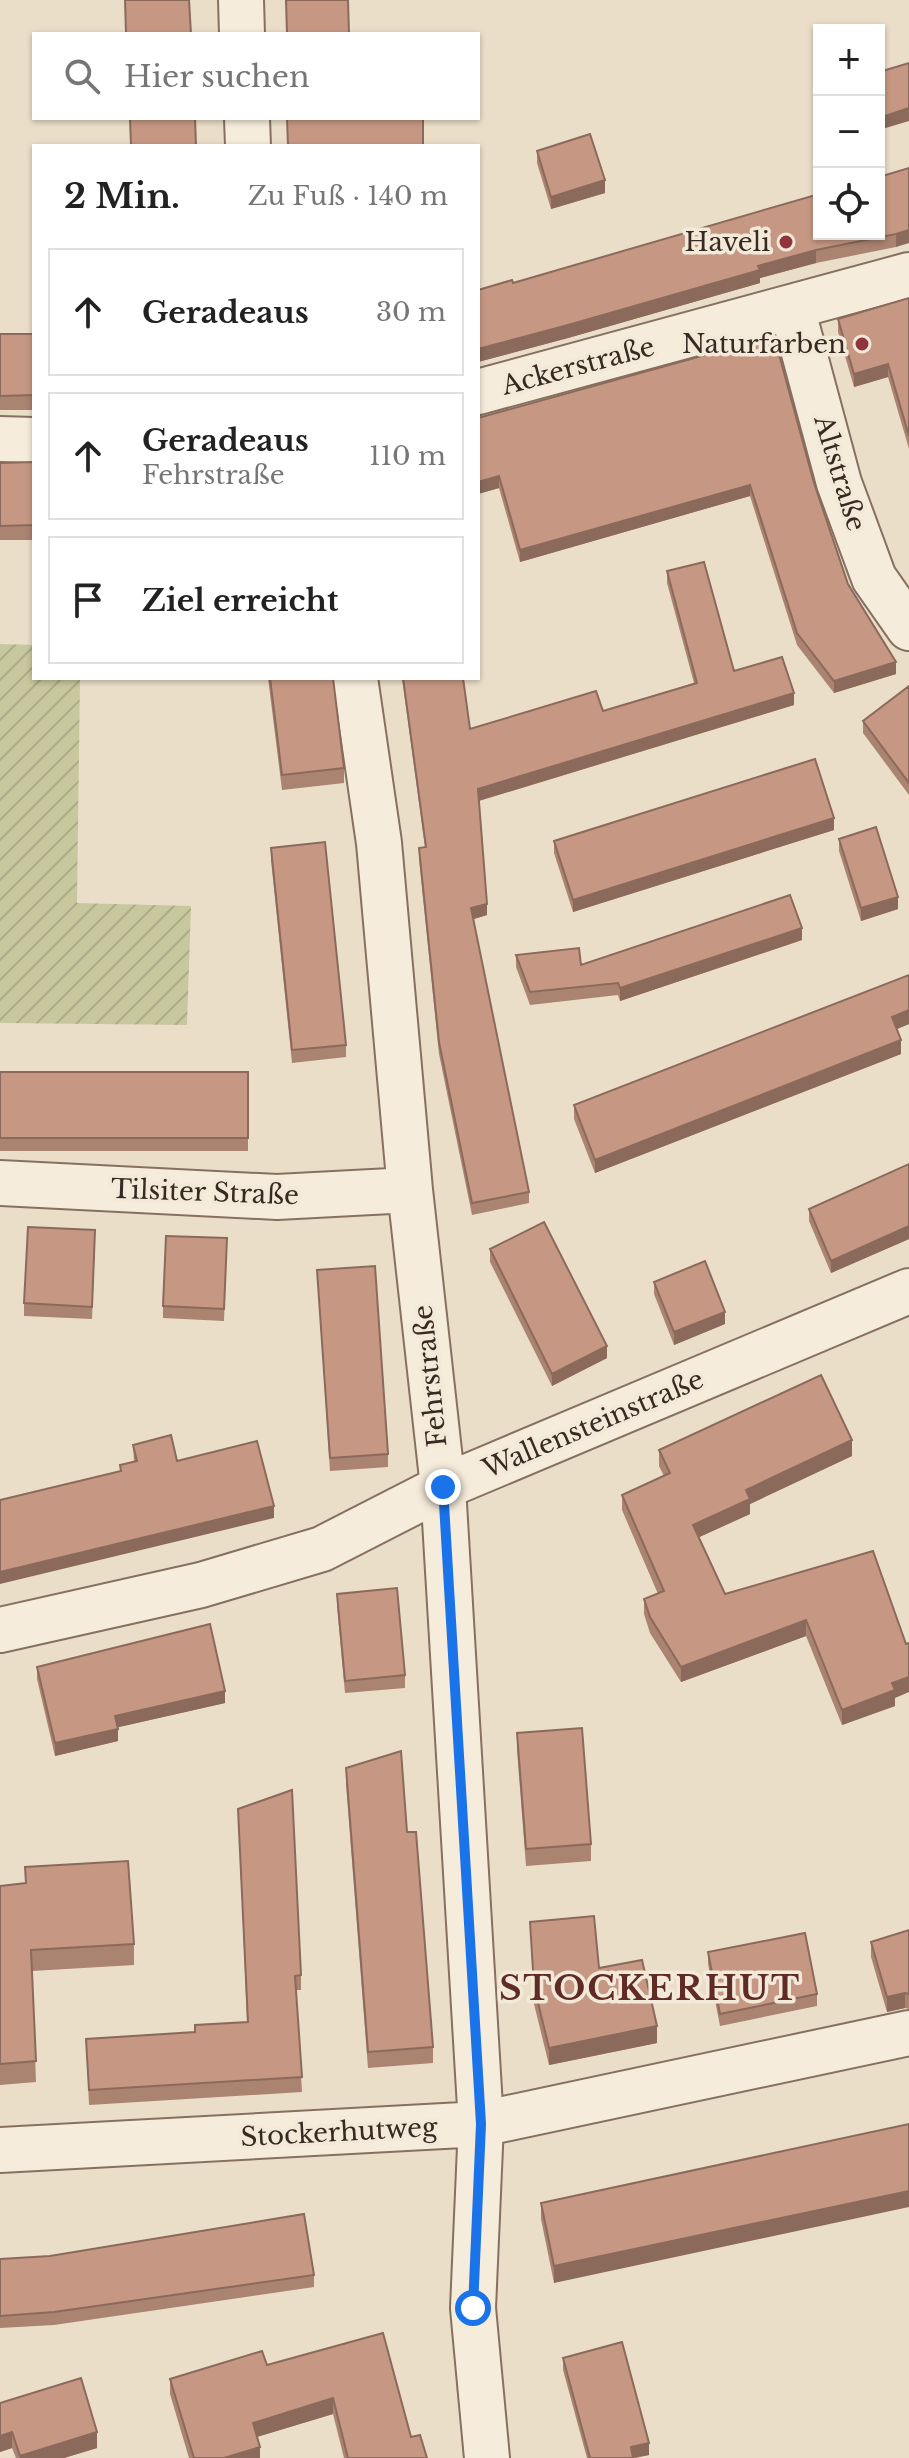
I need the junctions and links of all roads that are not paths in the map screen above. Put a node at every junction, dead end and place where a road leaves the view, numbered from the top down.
1 (241, 0) edge
2 (242, 32) edge
3 (247, 120) edge
4 (248, 144) edge
5 (909, 275) edge
6 (792, 308) junction
7 (480, 391) edge
8 (0, 439) edge
9 (32, 440) edge
10 (909, 628) edge
11 (355, 680) edge
12 (0, 1183) edge
13 (410, 1190) junction
14 (909, 1291) edge
15 (443, 1487) junction
16 (0, 1630) edge
17 (909, 2033) edge
18 (481, 2124) junction
19 (0, 2150) edge
20 (487, 2458) edge

1 - 2 street
3 - 4 street
5 - 6 street, Ackerstraße
6 - 7 street, Ackerstraße
6 - 10 street, Altstraße
8 - 9 street
11 - 13 street, Fehrstraße
12 - 13 street, Tilsiter Straße
13 - 15 street, Fehrstraße
14 - 15 street, Wallensteinstraße
15 - 16 street, Wallensteinstraße
15 - 18 street, Fehrstraße
17 - 18 street, Stockerhutweg
18 - 19 street, Stockerhutweg
18 - 20 street, Fehrstraße

